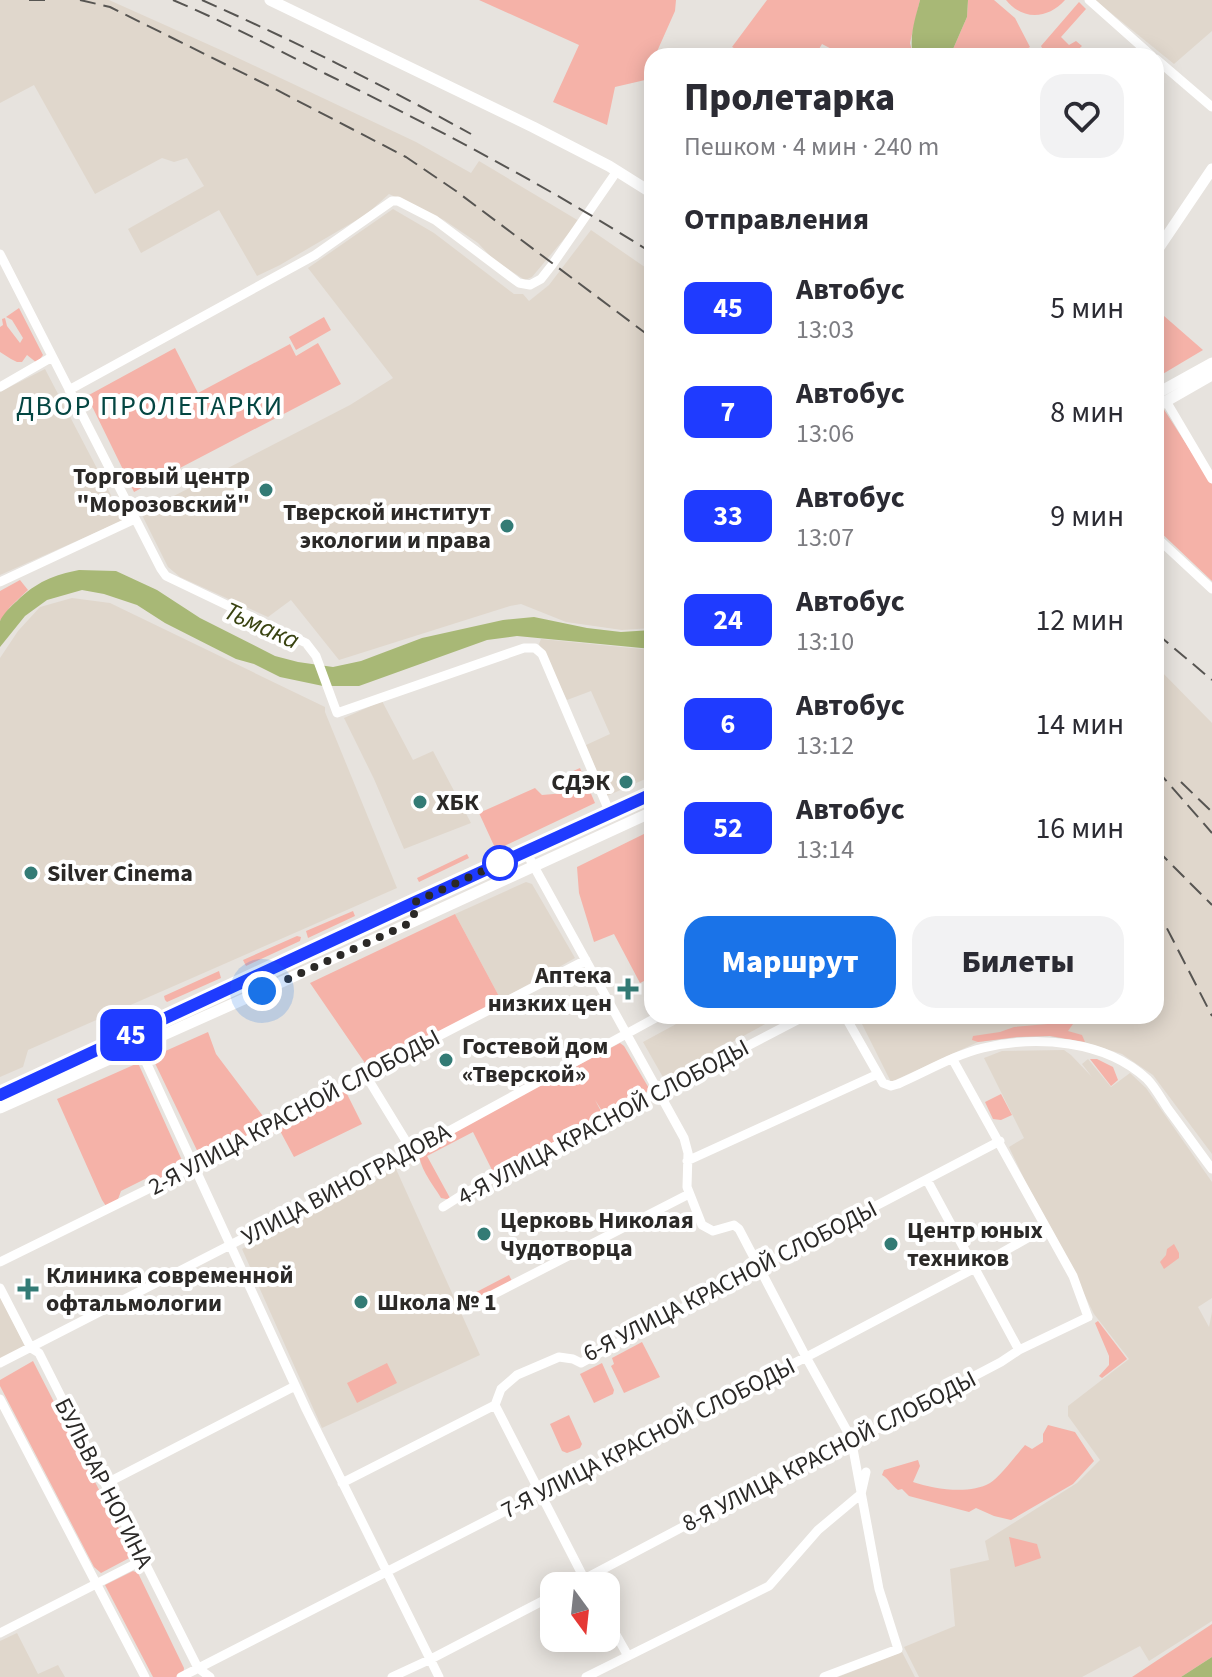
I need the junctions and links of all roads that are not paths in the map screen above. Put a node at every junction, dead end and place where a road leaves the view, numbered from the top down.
1 (270, 0) edge
2 (1089, 0) edge
3 (1143, 48) edge
4 (1164, 66) edge
5 (1212, 107) edge
6 (1212, 169) edge
7 (617, 171) junction
8 (644, 188) edge
9 (1164, 240) edge
10 (0, 254) edge
11 (52, 357) junction
12 (1212, 363) edge
13 (1212, 375) edge
14 (0, 387) edge
15 (69, 390) junction
16 (1164, 397) edge
17 (1164, 398) edge
18 (1164, 407) edge
19 (1212, 479) edge
20 (135, 519) junction
21 (1164, 544) edge
22 (0, 582) edge
23 (1212, 589) edge
24 (644, 798) edge
25 (610, 813) junction
26 (644, 816) edge
27 (607, 833) junction
28 (526, 852) junction
29 (534, 867) junction
30 (413, 903) junction
31 (410, 923) junction
32 (586, 960) junction
33 (646, 1024) edge
34 (790, 1024) edge
35 (850, 1024) edge
36 (139, 1031) junction
37 (627, 1035) junction
38 (139, 1047) junction
39 (953, 1060) junction
40 (365, 1074) junction
41 (878, 1074) junction
42 (659, 1092) junction
43 (0, 1095) edge
44 (0, 1108) edge
45 (1000, 1141) junction
46 (412, 1151) junction
47 (687, 1161) junction
48 (194, 1166) junction
49 (1212, 1169) edge
50 (927, 1180) junction
51 (689, 1194) junction
52 (443, 1207) dead end
53 (1045, 1228) junction
54 (230, 1244) junction
55 (0, 1262) edge
56 (759, 1267) junction
57 (975, 1268) junction
58 (0, 1288) edge
59 (463, 1310) dead end
60 (31, 1348) junction
61 (1019, 1350) junction
62 (806, 1357) junction
63 (0, 1363) edge
64 (295, 1386) junction
65 (0, 1399) edge
66 (495, 1405) junction
67 (851, 1438) junction
68 (866, 1472) dead end
69 (342, 1483) junction
70 (105, 1484) junction
71 (540, 1493) junction
72 (861, 1494) junction
73 (143, 1560) junction
74 (386, 1572) junction
75 (580, 1572) edge
76 (606, 1572) edge
77 (96, 1583) junction
78 (540, 1602) edge
79 (0, 1633) edge
80 (620, 1642) edge
81 (628, 1656) junction
82 (431, 1659) junction
83 (198, 1668) junction
84 (145, 1677) edge
85 (181, 1677) edge
86 (210, 1677) edge
87 (392, 1677) edge
88 (439, 1677) edge
89 (586, 1677) edge
90 (824, 1677) edge

1 - 7 main road
2 - 3 street
4 - 5 street
6 - 9 main road
7 - 8 main road
7 - 15 street
10 - 11 street
11 - 14 street
11 - 15 street
12 - 16 main road
13 - 17 main road
15 - 20 street
18 - 19 street
20 - 22 street
20 - 25 street
21 - 23 street
24 - 25 main road
25 - 27 main road
25 - 28 main road
26 - 27 main road
27 - 29 main road
28 - 29 street
28 - 30 main road
29 - 31 main road
29 - 32 street
30 - 31 main road
30 - 36 main road
31 - 38 main road
32 - 37 street
32 - 40 street, 2-Я УЛИЦА КРАСНОЙ СЛОБОДЫ
33 - 37 street, УЛИЦА ВИНОГРАДОВА
34 - 42 street, 4-Я УЛИЦА КРАСНОЙ СЛОБОДЫ
35 - 41 street
36 - 38 main road
36 - 43 main road
37 - 42 street
37 - 46 street, УЛИЦА ВИНОГРАДОВА
38 - 44 main road
38 - 48 street
39 - 41 street
39 - 45 street
39 - 49 street
40 - 46 street
40 - 48 street, 2-Я УЛИЦА КРАСНОЙ СЛОБОДЫ
41 - 47 street
42 - 47 street
42 - 52 street, 4-Я УЛИЦА КРАСНОЙ СЛОБОДЫ
45 - 50 street, 6-Я УЛИЦА КРАСНОЙ СЛОБОДЫ
45 - 53 street
46 - 54 street, УЛИЦА ВИНОГРАДОВА
47 - 51 street
48 - 54 street
48 - 55 street, 2-Я УЛИЦА КРАСНОЙ СЛОБОДЫ
50 - 56 street, 6-Я УЛИЦА КРАСНОЙ СЛОБОДЫ
50 - 57 street
51 - 56 street
51 - 59 street
53 - 57 street, 7-Я УЛИЦА КРАСНОЙ СЛОБОДЫ
53 - 61 street, 8-Я УЛИЦА КРАСНОЙ СЛОБОДЫ
54 - 60 street, УЛИЦА ВИНОГРАДОВА
54 - 64 street
56 - 62 street
56 - 66 street, 6-Я УЛИЦА КРАСНОЙ СЛОБОДЫ
57 - 61 street
57 - 62 street, 7-Я УЛИЦА КРАСНОЙ СЛОБОДЫ
58 - 60 street, БУЛЬВАР НОГИНА
60 - 63 street, УЛИЦА ВИНОГРАДОВА
60 - 70 street, БУЛЬВАР НОГИНА
61 - 67 street, 8-Я УЛИЦА КРАСНОЙ СЛОБОДЫ
62 - 67 street
62 - 71 street, 7-Я УЛИЦА КРАСНОЙ СЛОБОДЫ
64 - 69 street
64 - 70 street
65 - 77 street
66 - 69 street, 6-Я УЛИЦА КРАСНОЙ СЛОБОДЫ
66 - 71 street
67 - 72 street
67 - 76 street, 8-Я УЛИЦА КРАСНОЙ СЛОБОДЫ
68 - 72 street
69 - 74 street
70 - 73 street, БУЛЬВАР НОГИНА
71 - 74 street, 7-Я УЛИЦА КРАСНОЙ СЛОБОДЫ
71 - 75 street
72 - 81 street
72 - 90 street
73 - 77 street
73 - 83 street, БУЛЬВАР НОГИНА
74 - 82 street
74 - 83 street, 7-Я УЛИЦА КРАСНОЙ СЛОБОДЫ
77 - 79 street
77 - 84 street
78 - 82 street
80 - 81 street
81 - 89 street
82 - 87 street
82 - 88 street
83 - 85 street, 7-Я УЛИЦА КРАСНОЙ СЛОБОДЫ
83 - 86 street, БУЛЬВАР НОГИНА

